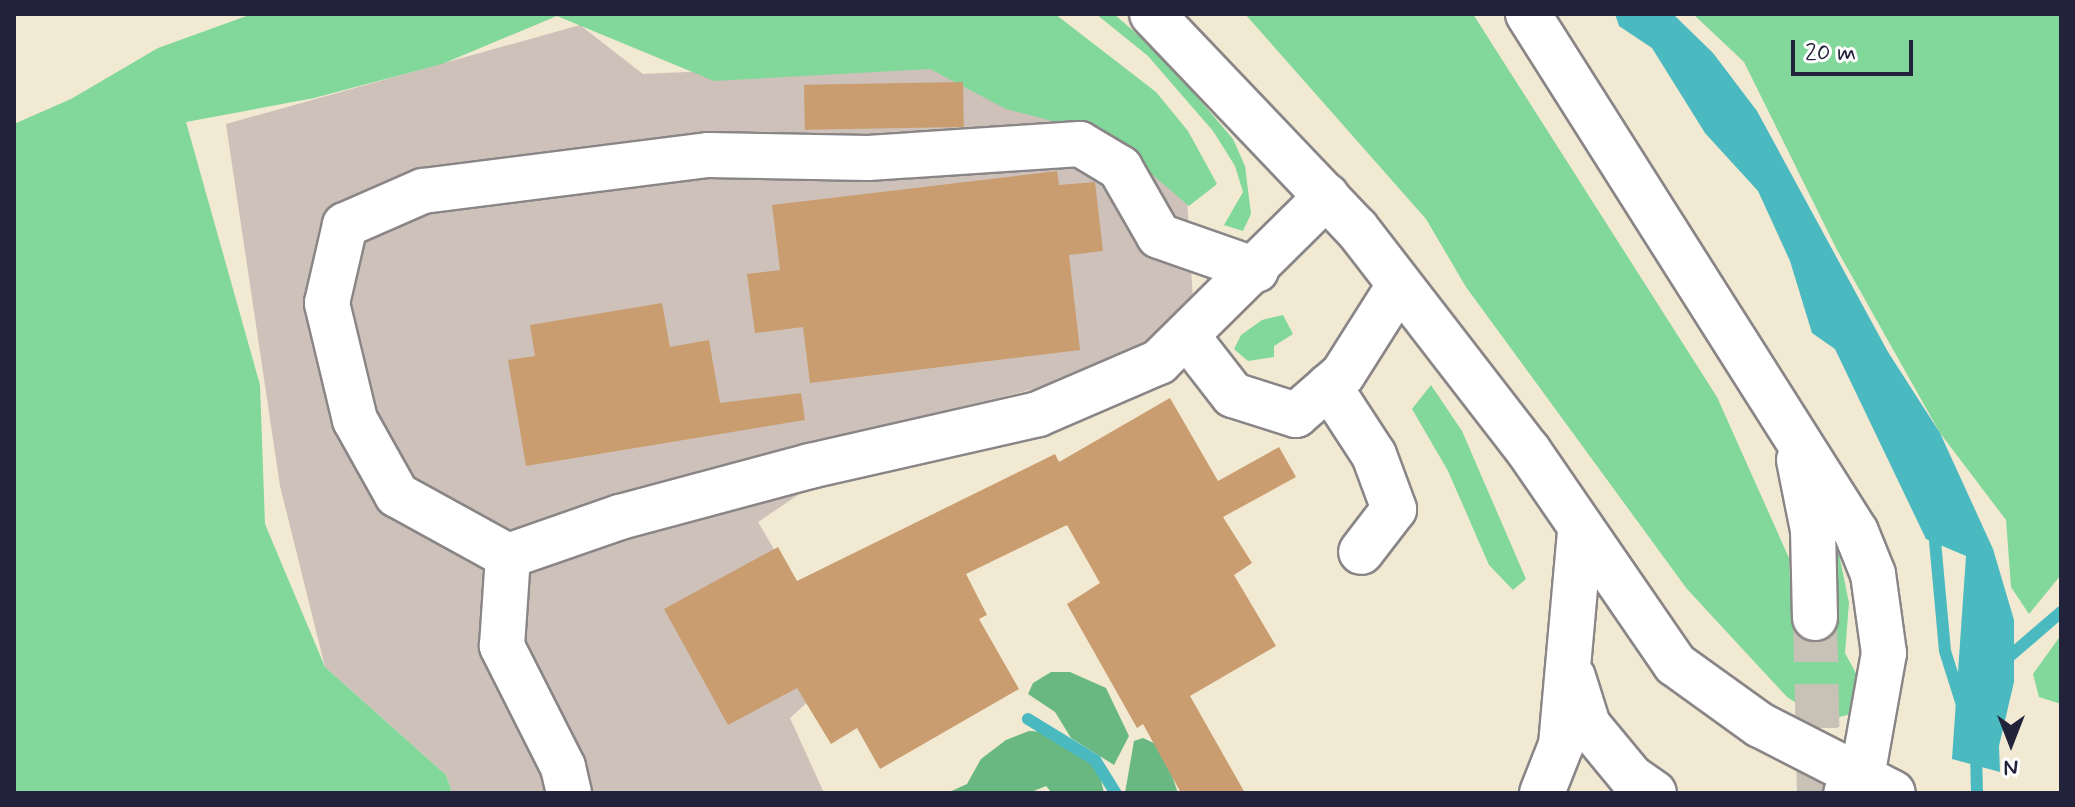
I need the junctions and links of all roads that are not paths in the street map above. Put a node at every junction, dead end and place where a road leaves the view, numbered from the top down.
1 (1152, 14) edge
2 (1528, 14) edge
3 (1327, 196) junction
4 (1256, 270) junction
5 (1398, 287) junction
6 (1187, 336) junction
7 (1329, 386) junction
8 (1794, 438) junction
9 (1580, 531) junction
10 (1361, 552) dead end
11 (508, 556) junction
12 (1815, 618) tunnel mouth
13 (1570, 655) junction
14 (1867, 787) edge
15 (569, 793) edge
16 (1542, 793) edge
17 (1654, 793) edge

1 - 3 street
2 - 8 street
3 - 4 street
3 - 5 street
4 - 6 street
4 - 11 street
5 - 7 street
5 - 9 street
6 - 7 street
6 - 11 street
7 - 10 street
8 - 12 street
8 - 14 street
9 - 13 street
9 - 14 street
11 - 15 street
13 - 16 street
13 - 17 street

